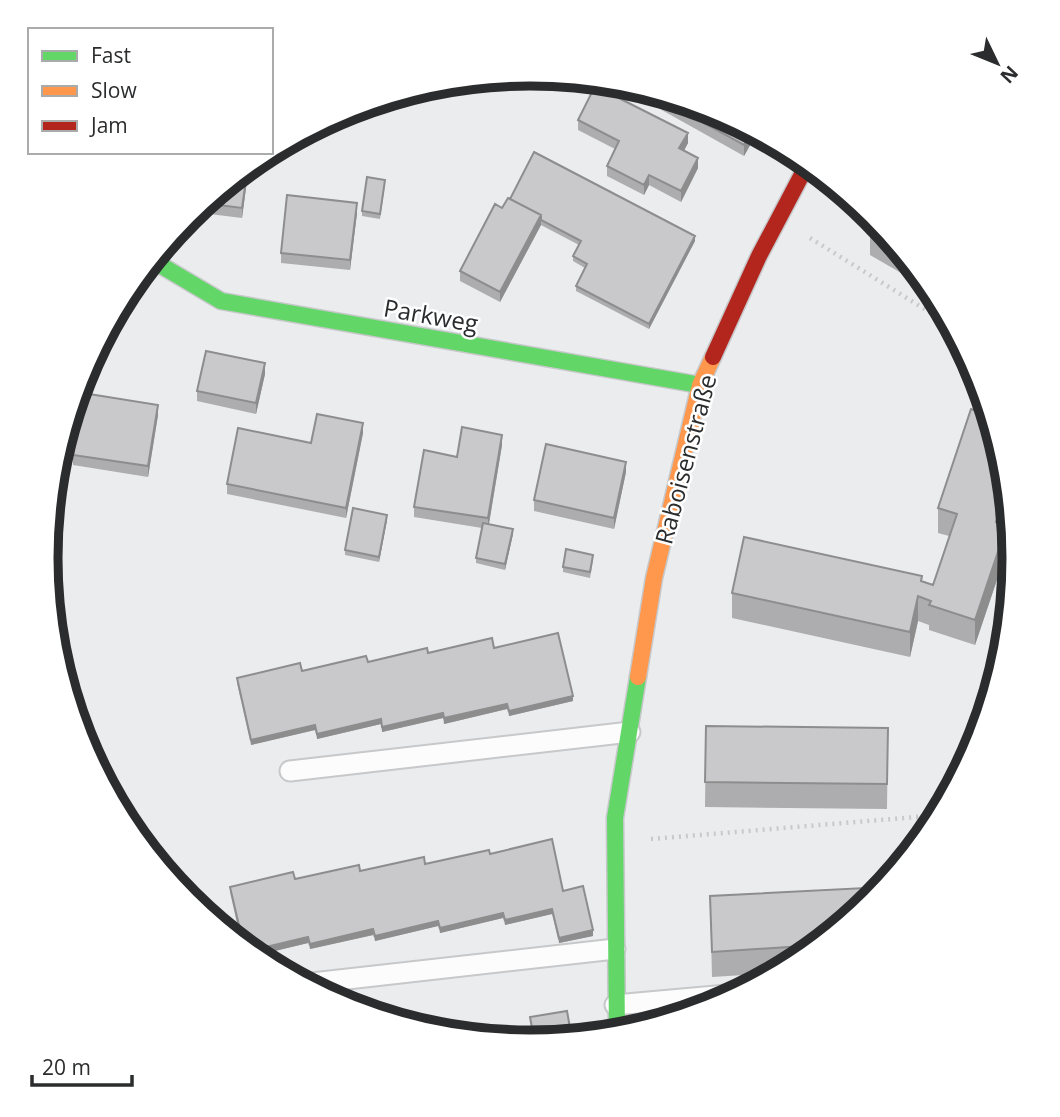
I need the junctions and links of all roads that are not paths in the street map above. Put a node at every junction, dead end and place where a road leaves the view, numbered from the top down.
1 (802, 173) edge
2 (162, 266) dead end
3 (700, 385) junction
4 (630, 732) junction
5 (290, 771) dead end
6 (615, 949) junction
7 (321, 982) edge
8 (706, 997) edge
9 (615, 1005) junction
10 (616, 1023) edge

1 - 3 street, Raboisenstraße
2 - 3 street, Parkweg
3 - 4 street, Raboisenstraße
4 - 5 lane
4 - 6 street, Raboisenstraße
6 - 7 lane
6 - 9 street, Raboisenstraße
8 - 9 lane
9 - 10 street, Raboisenstraße

